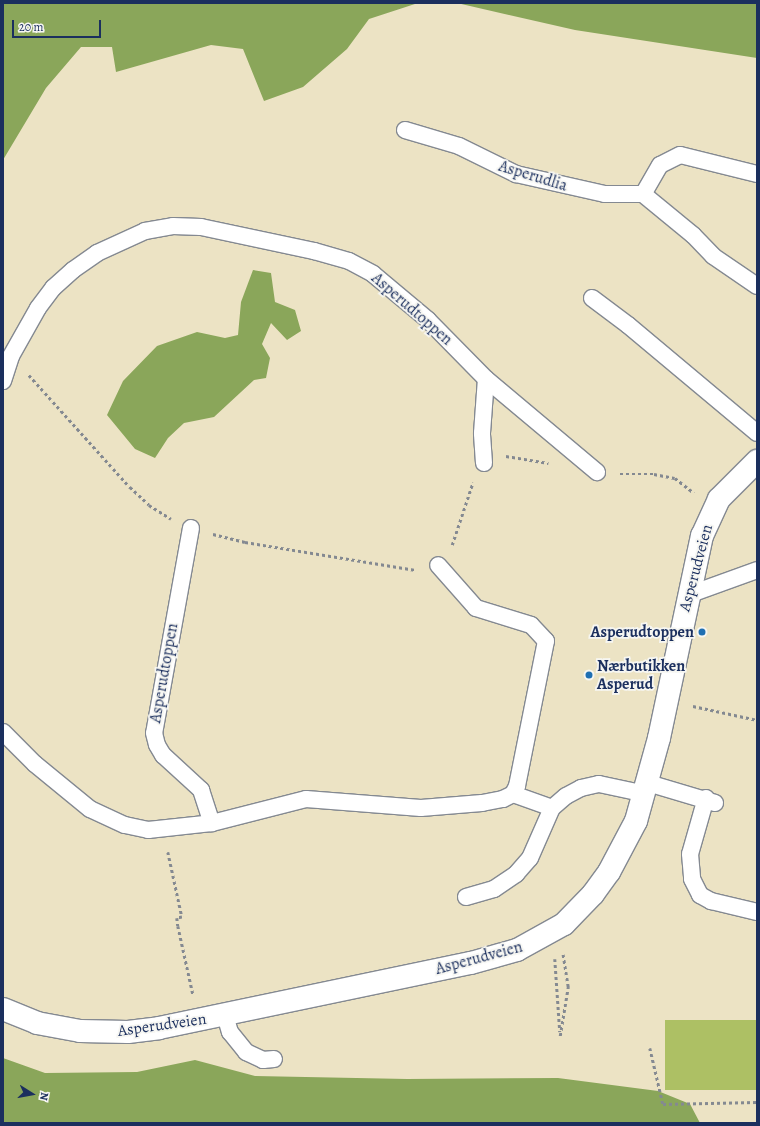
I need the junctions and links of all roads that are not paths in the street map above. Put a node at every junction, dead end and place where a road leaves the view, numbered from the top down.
1 (405, 130) dead end
2 (757, 174) edge
3 (643, 194) junction
4 (757, 286) edge
5 (592, 298) dead end
6 (486, 379) junction
7 (3, 381) edge
8 (757, 433) edge
9 (757, 461) edge
10 (484, 462) road end
11 (597, 472) road end
12 (191, 528) road end
13 (438, 565) road end
14 (757, 570) edge
15 (688, 595) junction
16 (3, 732) edge
17 (647, 788) junction
18 (514, 794) junction
19 (552, 808) junction
20 (212, 823) junction
21 (466, 896) dead end
22 (757, 912) edge
23 (3, 1009) edge
24 (225, 1015) junction
25 (274, 1059) dead end

1 - 3 lane, Asperudlia
2 - 3 lane
3 - 4 lane
5 - 8 lane
6 - 7 lane, Asperudtoppen
6 - 10 lane
6 - 11 lane, Asperudtoppen
9 - 15 street, Asperudveien
12 - 20 lane, Asperudtoppen
13 - 18 lane
14 - 15 lane
15 - 17 street, Asperudveien
16 - 20 lane
17 - 19 lane
17 - 22 lane
17 - 24 street, Asperudveien
18 - 19 lane
18 - 20 lane
19 - 21 lane
23 - 24 street, Asperudveien
24 - 25 lane

